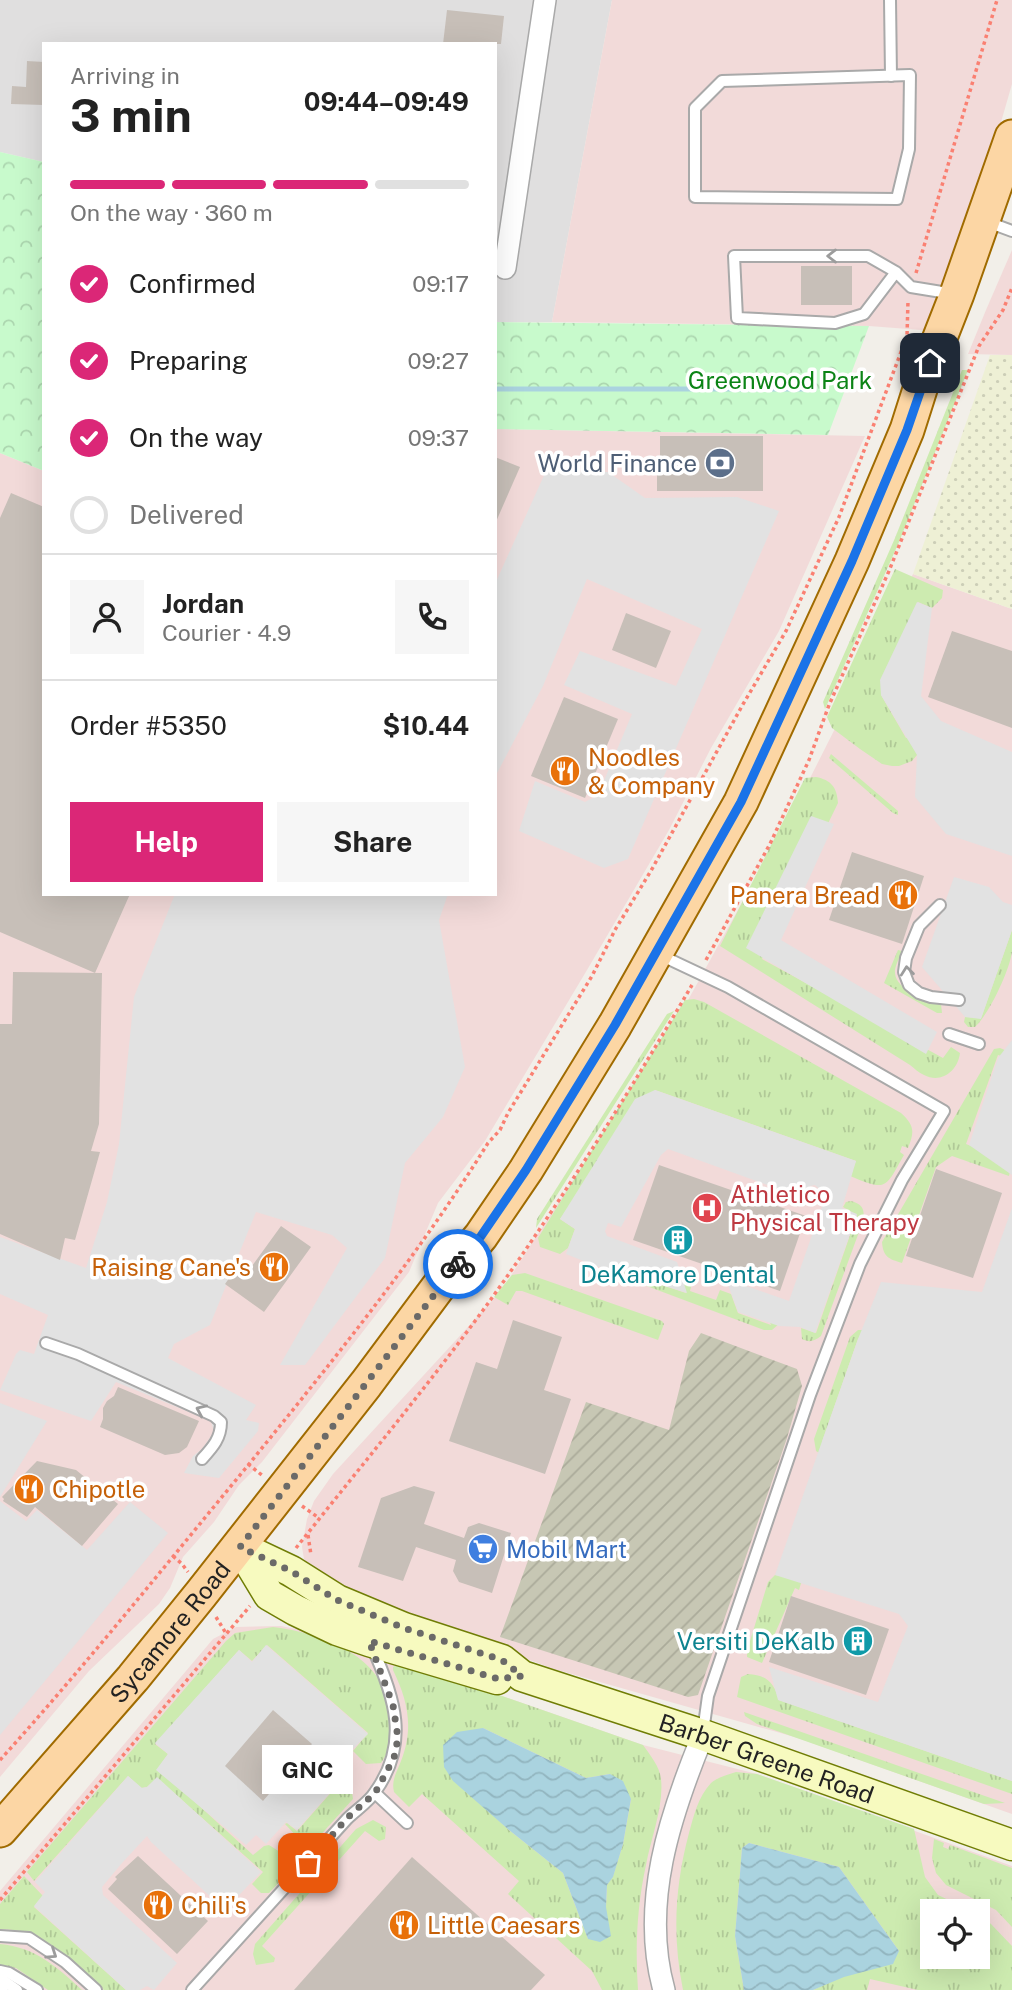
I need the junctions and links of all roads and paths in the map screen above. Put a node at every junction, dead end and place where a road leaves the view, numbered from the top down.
1 (545, 0) edge
2 (890, 0) edge
3 (997, 0) edge
4 (891, 76) junction
5 (1012, 137) edge
6 (998, 225) edge
7 (505, 268) dead end
8 (896, 272) junction
9 (911, 287) junction
10 (957, 294) junction
11 (940, 905) dead end
12 (656, 953) junction
13 (959, 1000) dead end
14 (948, 1034) dead end
15 (979, 1044) dead end
16 (46, 1343) dead end
17 (202, 1459) dead end
18 (240, 1547) junction
19 (369, 1641) junction
20 (522, 1676) junction
21 (702, 1735) junction
22 (0, 1760) edge
23 (375, 1793) junction
24 (12, 1812) edge
25 (407, 1823) dead end
26 (1012, 1845) edge
27 (0, 1936) edge
28 (0, 1971) edge
29 (0, 1978) edge
30 (17, 1990) edge
31 (37, 1990) edge
32 (96, 1990) edge
33 (192, 1990) edge
34 (664, 1990) edge

1 - 7 street
2 - 4 lane
3 - 9 path
4 - 4 lane
5 - 6 main road, Sycamore Road
6 - 10 main road, Sycamore Road
8 -> 8 lane
8 - 9 lane
9 - 10 lane
9 - 22 path
10 - 12 main road, Sycamore Road
13 -> 11 lane
12 - 18 main road, Sycamore Road
12 - 21 lane
14 - 15 lane
17 -> 16 lane
18 - 19 main road, Barber Greene Road
18 - 20 main road, Barber Greene Road
18 - 24 main road, Sycamore Road
19 - 20 main road, Barber Greene Road
19 - 23 lane
20 - 21 main road, Barber Greene Road
21 - 26 main road, Barber Greene Road
21 - 34 street
23 - 25 lane
23 - 33 lane
27 -> 32 lane
28 - 31 lane
29 - 30 lane

